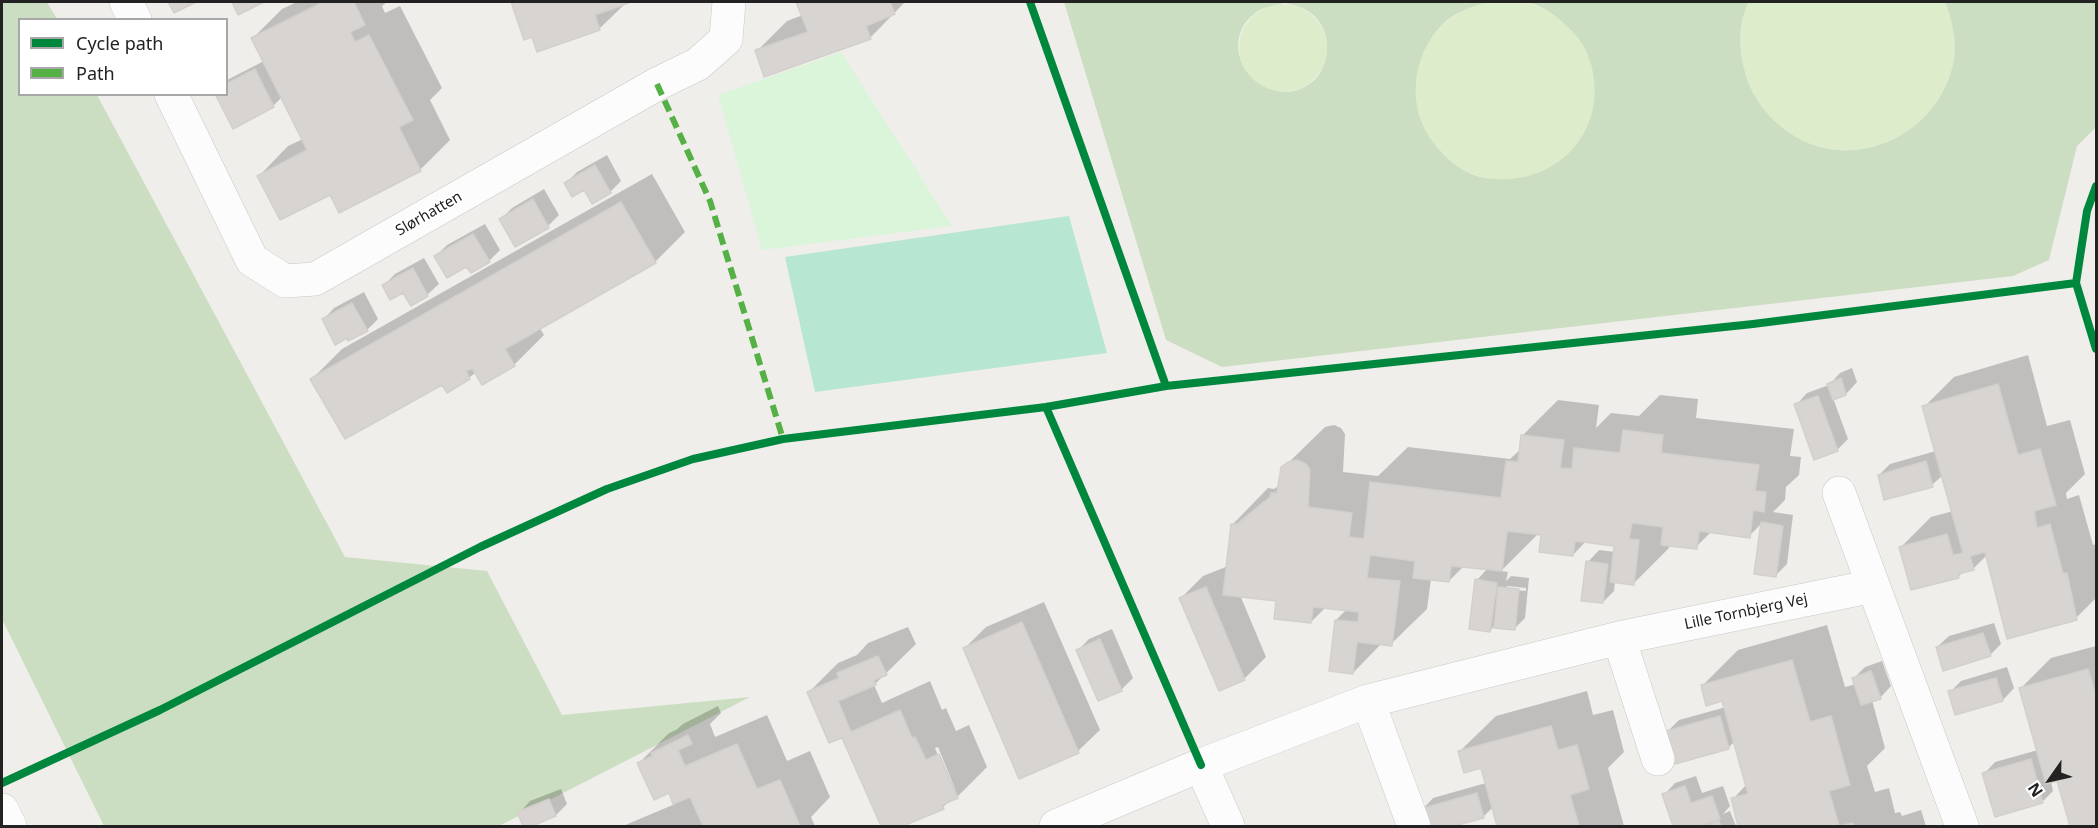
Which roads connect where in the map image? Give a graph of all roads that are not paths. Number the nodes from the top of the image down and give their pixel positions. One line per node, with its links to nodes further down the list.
1 (126, 2): 3 (street)
2 (729, 2): 4 (street, Slørhatten)
3 (134, 18)
4 (172, 96)
5 (1839, 493): 6 (street)
6 (1874, 586): 7 (street, Lille Tornbjerg Vej); 16 (street)
7 (1619, 638): 8 (street, Lille Tornbjerg Vej); 9 (street)
8 (1368, 701): 10 (street, Lille Tornbjerg Vej); 15 (street)
9 (1658, 759)
10 (1201, 765): 13 (street, Lille Tornbjerg Vej); 14 (street)
11 (2, 810): 12 (street)
12 (10, 826)
13 (1056, 826)
14 (1228, 826)
15 (1414, 826)
16 (1962, 826)

